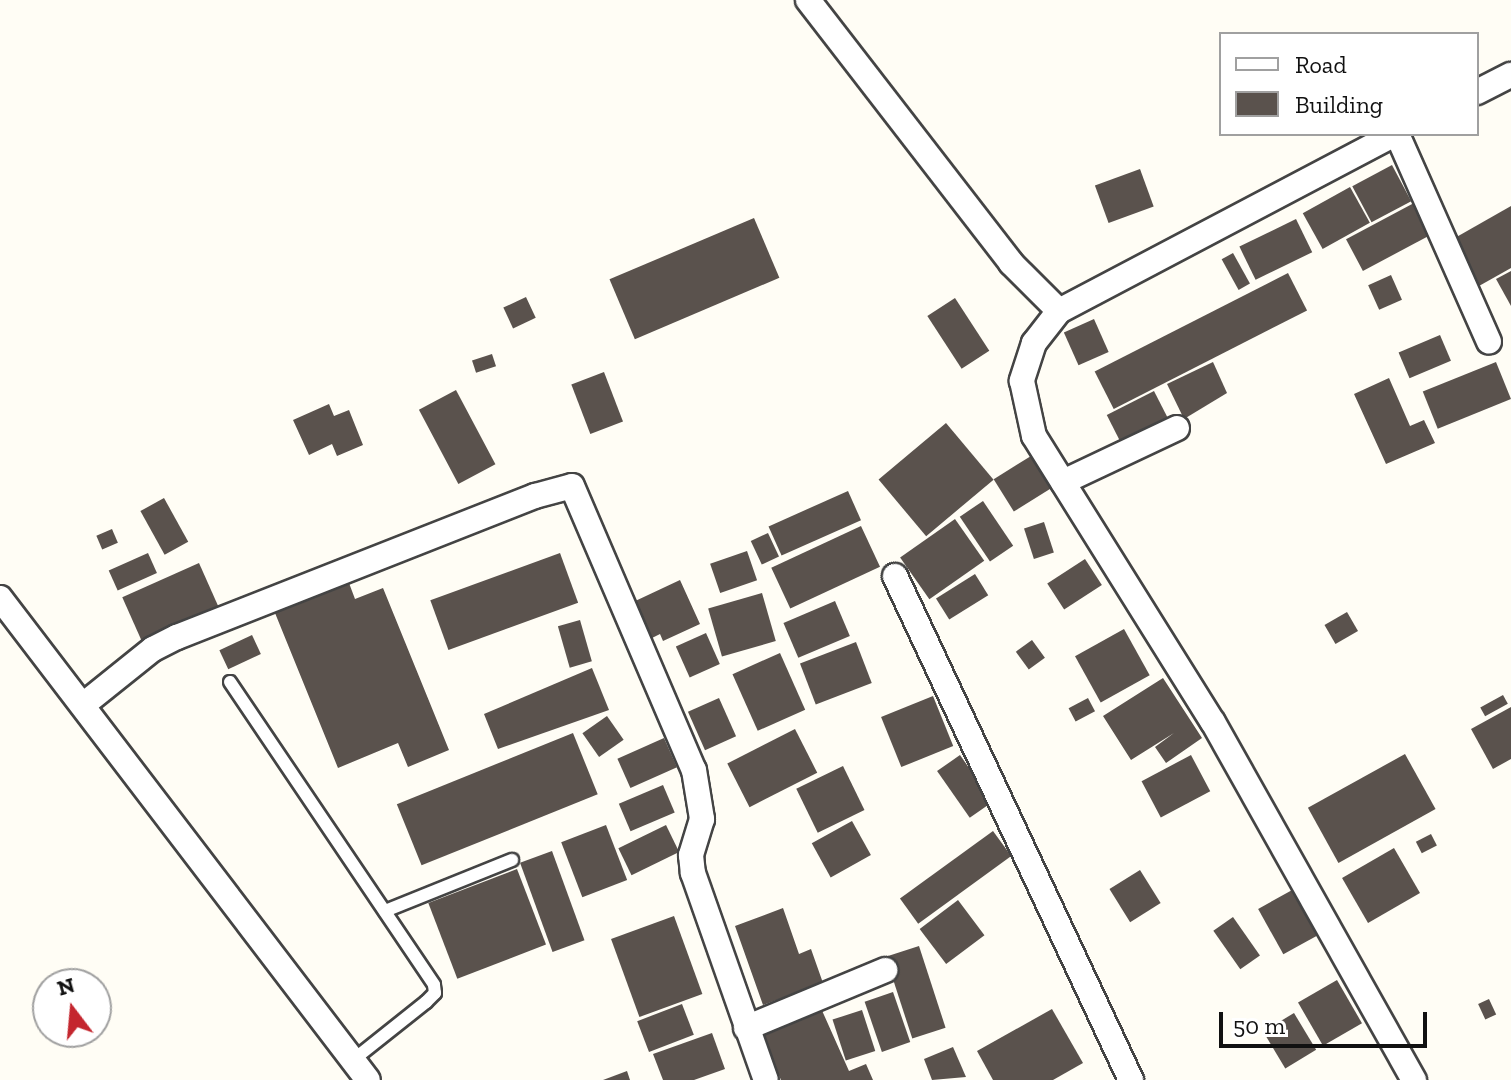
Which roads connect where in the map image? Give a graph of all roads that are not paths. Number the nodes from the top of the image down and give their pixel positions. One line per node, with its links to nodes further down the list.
1 (808, 0): 6 (street)
2 (1511, 75): 3 (street)
3 (1479, 91)
4 (1392, 136): 6 (street)
5 (1397, 136): 7 (street)
6 (1059, 311): 9 (street)
7 (1489, 342)
8 (1177, 428): 9 (street)
9 (1063, 482): 22 (street)
10 (895, 576): 21 (street)
11 (0, 598): 13 (street)
12 (230, 682): 15 (lane)
13 (83, 705): 17 (street); 18 (street)
14 (512, 860): 15 (lane)
15 (385, 911): 18 (lane)
16 (885, 970): 17 (street)
17 (746, 1028): 20 (street)
18 (359, 1055): 19 (street)
19 (368, 1080)
20 (766, 1080)
21 (1131, 1080)
22 (1414, 1080)

